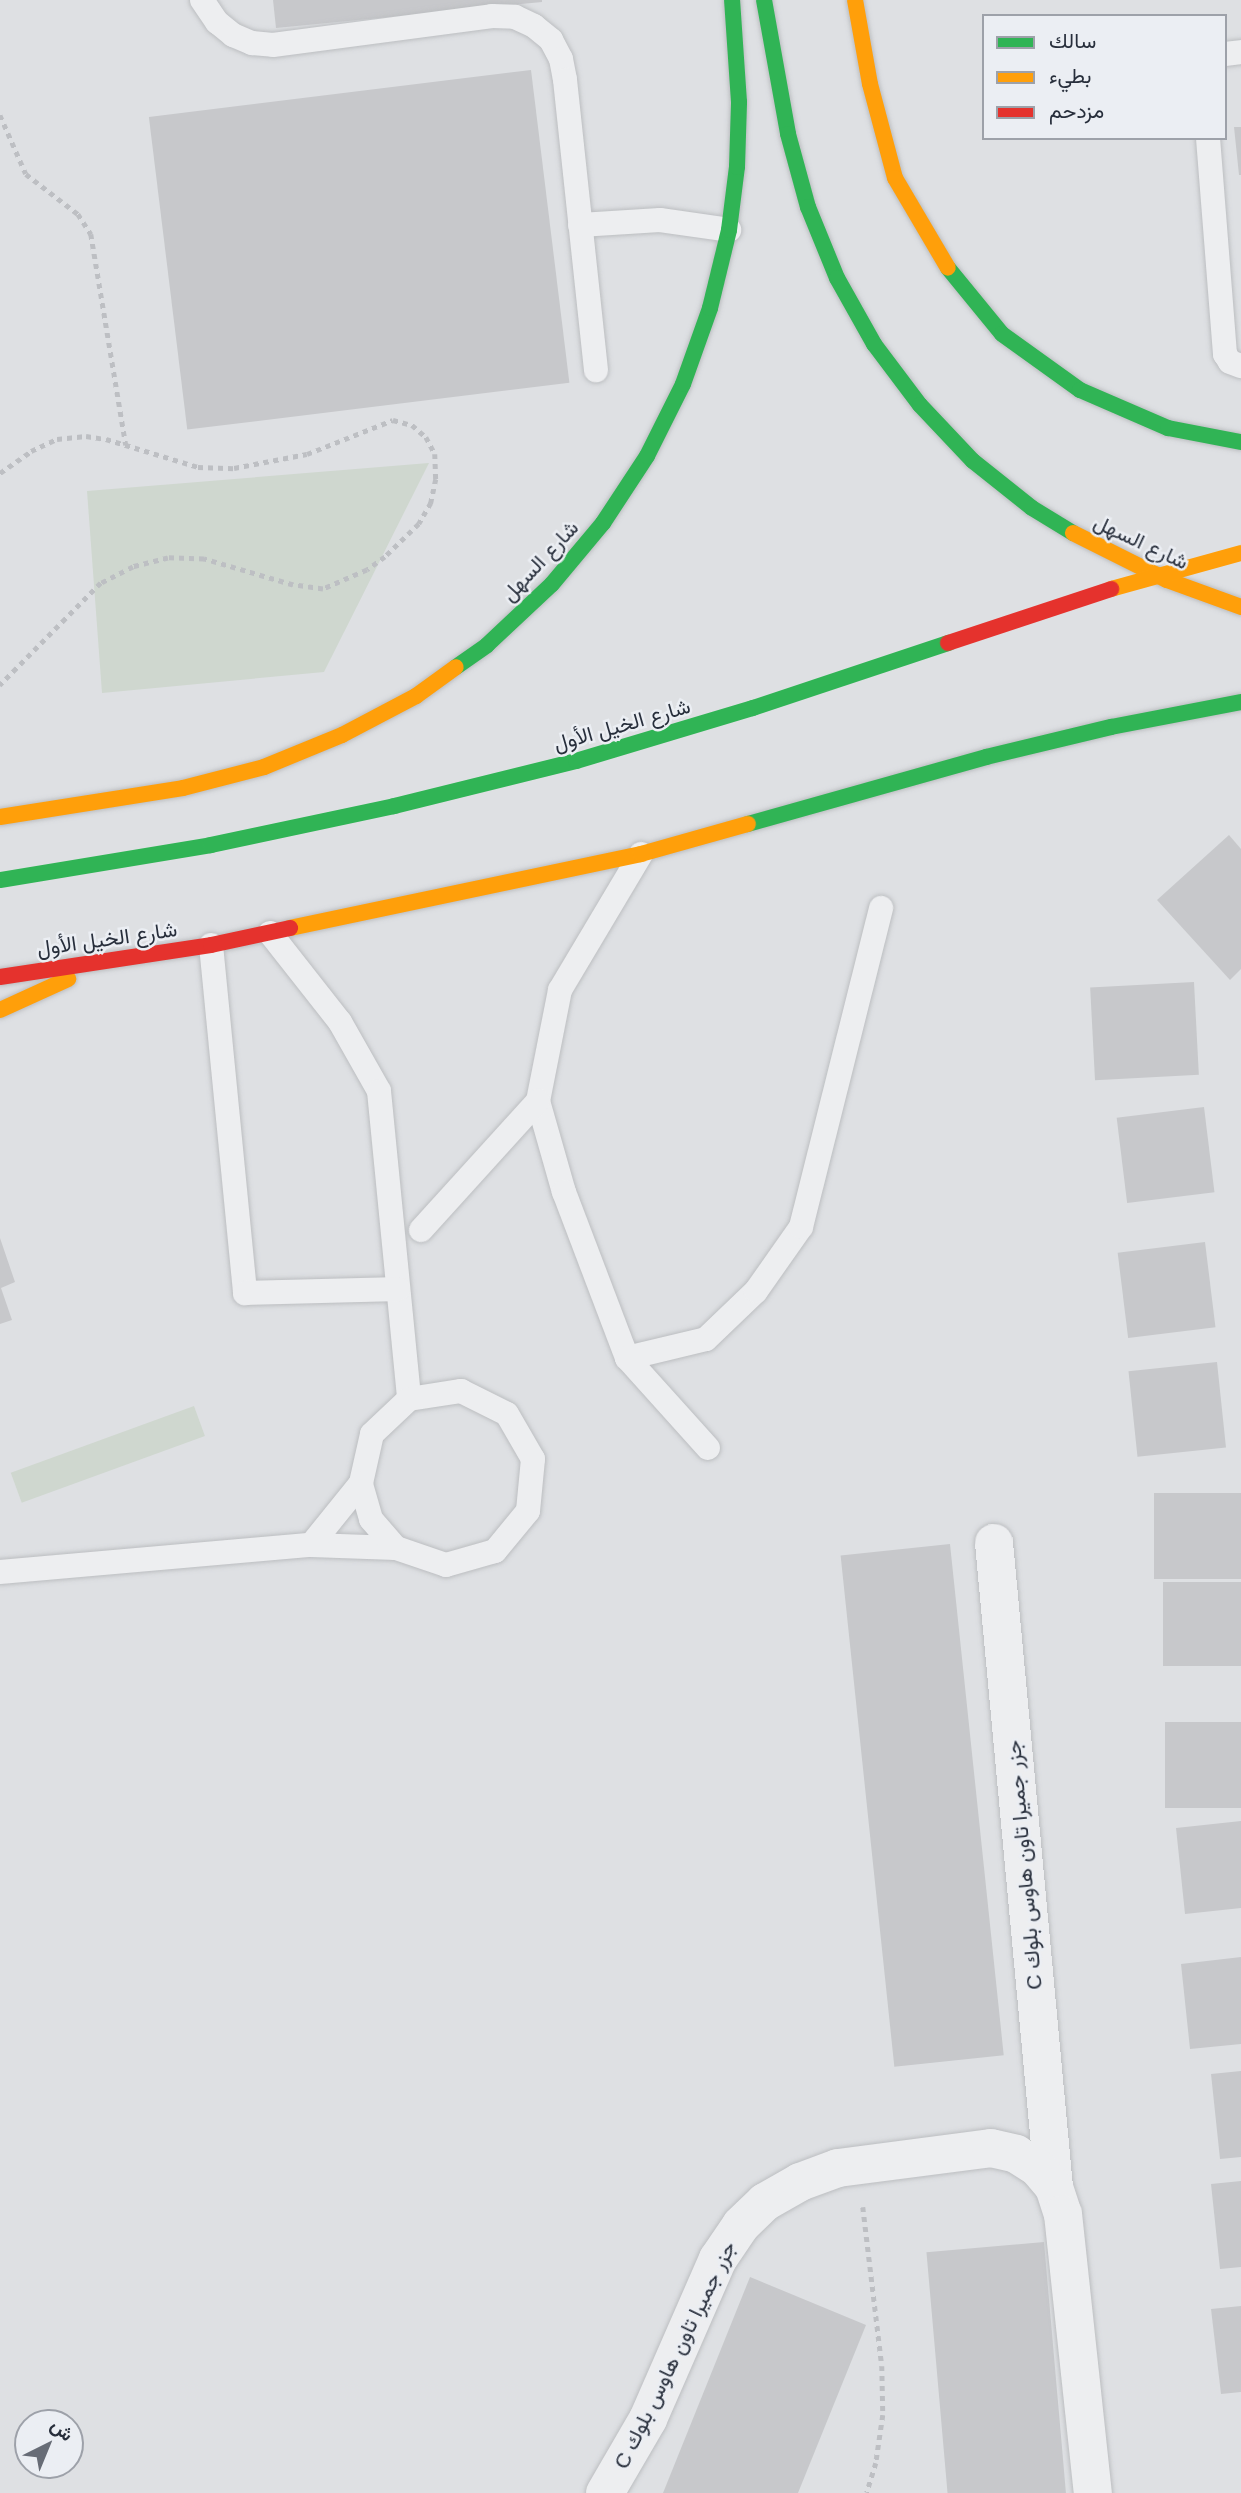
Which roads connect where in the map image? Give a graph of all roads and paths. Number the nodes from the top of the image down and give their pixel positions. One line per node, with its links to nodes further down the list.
1 (202, 0): 7 (lane)
2 (732, 0): 8 (main road, شارع السهل)
3 (764, 0): 15 (main road, شارع السهل)
4 (855, 0): 11 (main road)
5 (0, 115): 12 (path)
6 (1208, 140): 9 (lane)
7 (580, 225): 8 (lane); 10 (lane)
8 (729, 230): 18 (main road, شارع السهل)
9 (1241, 366)
10 (596, 370)
11 (1241, 442)
12 (126, 445): 13 (path); 16 (path)
13 (0, 473)
14 (1241, 553): 20 (main road, شارع الخيل الأول, bridge)
15 (1241, 607)
16 (0, 685)
17 (1241, 702): 19 (main road, شارع الخيل الأول)
18 (0, 817)
19 (641, 854): 22 (main road, شارع الخيل الأول); 27 (lane)
20 (0, 880)
21 (881, 908): 30 (lane)
22 (270, 933): 23 (main road, شارع الخيل الأول); 29 (lane)
23 (211, 945): 24 (main road, شارع الخيل الأول); 29 (lane)
24 (110, 960): 25 (main road, شارع الخيل الأول); 26 (main road)
25 (0, 976)
26 (0, 1010)
27 (538, 1101): 28 (lane); 30 (lane)
28 (421, 1230)
29 (398, 1289): 31 (lane)
30 (627, 1358): 32 (lane)
31 (409, 1399): 33 (lane); 36 (lane)
32 (708, 1448)
33 (360, 1483): 35 (lane); 36 (lane)
34 (994, 1543): 39 (street, C جزر جميرا تاون هاوس بلوك)
35 (311, 1545): 36 (lane); 37 (lane)
36 (396, 1548)
37 (0, 1572)
38 (858, 2165): 39 (street, C جزر جميرا تاون هاوس بلوك); 40 (street, C جزر جميرا تاون هاوس بلوك); 41 (path)
39 (1054, 2187): 42 (street, C جزر جميرا تاون هاوس بلوك)
40 (606, 2493)
41 (867, 2493)
42 (1093, 2493)

